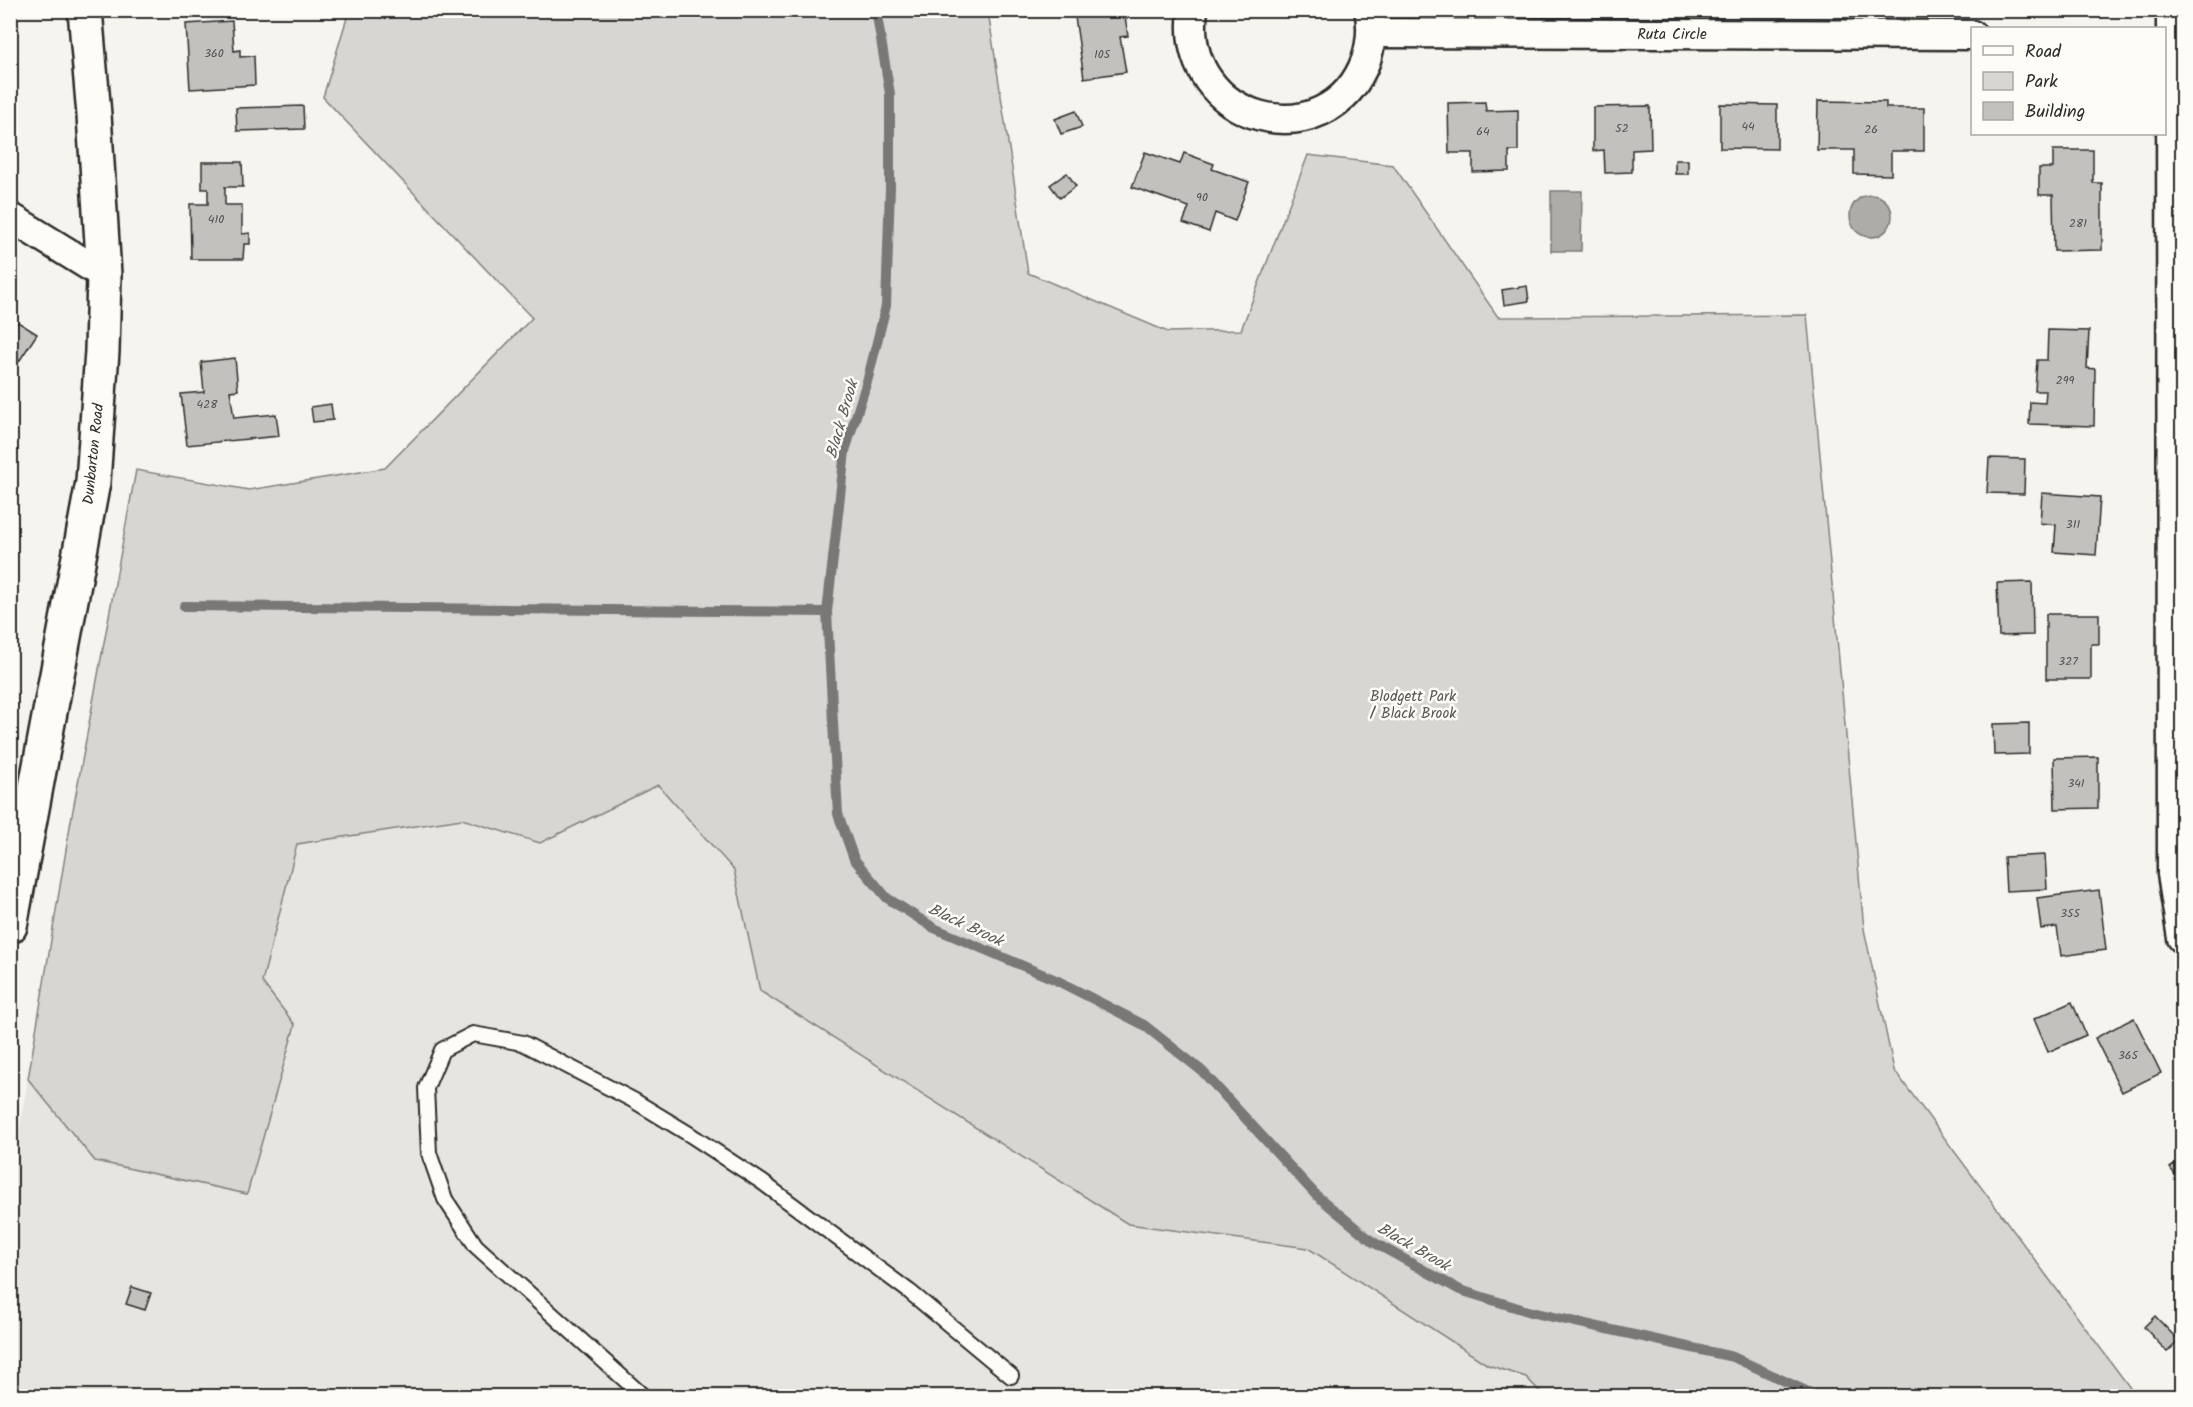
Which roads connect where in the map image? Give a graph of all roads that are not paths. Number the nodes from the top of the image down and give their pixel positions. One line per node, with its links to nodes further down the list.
1 (85, 10): 7 (street, Dunbarton Road)
2 (1193, 10): 3 (street, Ruta Circle)
3 (1370, 22): 5 (street, Ruta Circle)
4 (2169, 27): 8 (street)
5 (1971, 35)
6 (10, 217): 7 (street)
7 (104, 275): 9 (street, Dunbarton Road)
8 (2177, 474): 10 (street)
9 (10, 926)
10 (2182, 938)
11 (1011, 1376): 12 (lane)
12 (644, 1396)

